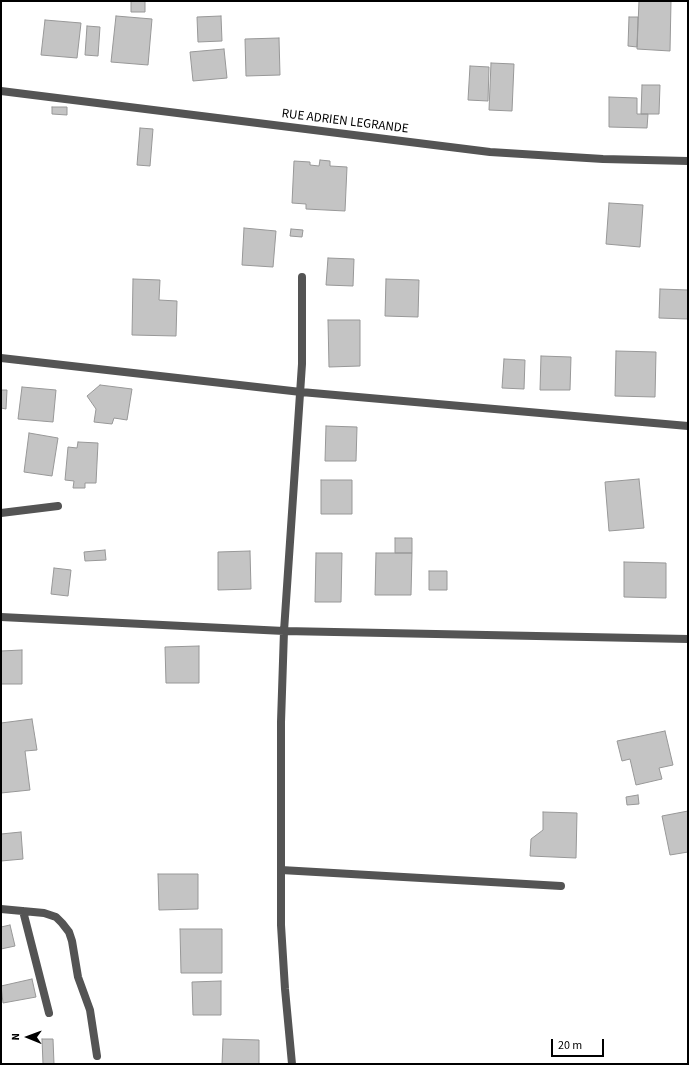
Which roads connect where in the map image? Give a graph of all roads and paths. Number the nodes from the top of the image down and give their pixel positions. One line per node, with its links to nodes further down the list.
1 (1, 91): 2 (street, RUE ADRIEN LEGRANDE)
2 (688, 161)
3 (302, 277): 5 (street)
4 (1, 358): 5 (street)
5 (301, 392): 6 (street); 10 (street)
6 (688, 426)
7 (58, 506): 8 (street)
8 (1, 513)
9 (1, 617): 10 (street)
10 (284, 631): 11 (street); 12 (street)
11 (688, 639)
12 (281, 870): 13 (street); 18 (street)
13 (561, 886)
14 (1, 909): 15 (street)
15 (23, 911): 16 (street); 17 (street)
16 (49, 1013)
17 (97, 1056)
18 (292, 1064)

